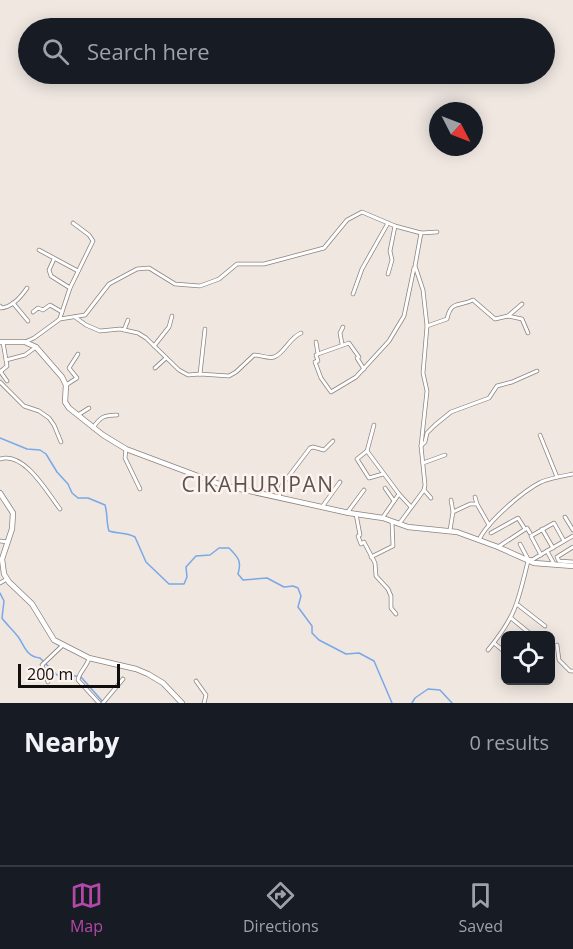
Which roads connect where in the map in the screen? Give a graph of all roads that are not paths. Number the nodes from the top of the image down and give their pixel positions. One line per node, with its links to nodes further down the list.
1 (73, 222): 9 (street)
2 (388, 223): 3 (street); 13 (street); 19 (street)
3 (395, 226): 5 (street); 10 (street)
4 (437, 232): 5 (street)
5 (422, 233): 8 (street)
6 (39, 250): 7 (street)
7 (54, 259): 9 (street); 12 (street)
8 (415, 267): 25 (street); 42 (street)
9 (78, 271): 12 (street)
10 (388, 274)
11 (27, 288): 14 (street)
12 (70, 288): 18 (street)
13 (353, 294)
14 (13, 303): 16 (street); 24 (street)
15 (522, 304): 21 (street)
16 (0, 306)
17 (33, 312): 18 (street)
18 (62, 312): 22 (street)
19 (74, 316): 22 (street); 28 (street)
20 (172, 316): 35 (street)
21 (508, 316): 25 (street); 30 (street)
22 (60, 319): 32 (street)
23 (128, 320): 28 (street)
24 (28, 321)
25 (427, 326): 57 (street)
26 (343, 327): 34 (street)
27 (205, 329): 45 (street)
28 (124, 330): 35 (street)
29 (301, 333): 45 (street)
30 (528, 333)
31 (2, 342): 32 (street); 40 (street)
32 (25, 342): 36 (street)
33 (316, 342): 38 (street)
34 (342, 344): 38 (street); 42 (street)
35 (154, 346): 39 (street)
36 (36, 347): 40 (street); 48 (street)
37 (78, 354): 48 (street)
38 (318, 354): 42 (street)
39 (166, 358): 41 (street); 45 (street)
40 (6, 360): 43 (street)
41 (155, 368)
42 (364, 369)
43 (0, 371): 46 (street)
44 (537, 371): 57 (street)
45 (200, 374)
46 (7, 381)
47 (0, 382): 56 (street)
48 (66, 387): 51 (street)
49 (89, 408): 51 (street)
50 (117, 415): 53 (street)
51 (76, 416): 53 (street)
52 (374, 425): 59 (street)
53 (93, 428): 58 (street)
54 (540, 435): 65 (street)
55 (333, 441): 73 (street)
56 (61, 442)
57 (421, 446): 62 (street)
58 (126, 449): 68 (street); 73 (street)
59 (367, 451): 63 (street); 63 (street)
60 (445, 455): 62 (street)
61 (0, 459): 81 (street)
62 (423, 463): 70 (street)
63 (383, 474): 72 (street)
64 (573, 474): 65 (street)
65 (557, 477): 89 (street)
66 (340, 482): 79 (street)
67 (385, 488): 77 (street)
68 (140, 489)
69 (363, 490): 83 (street)
70 (424, 490): 75 (street); 80 (street)
71 (0, 493): 100 (street)
72 (399, 494): 77 (street); 80 (street)
73 (279, 497): 79 (street)
74 (475, 497): 78 (street)
75 (431, 498)
76 (450, 500): 82 (street)
77 (394, 501): 86 (street)
78 (477, 504): 82 (street); 89 (street)
79 (322, 507): 83 (street)
80 (411, 507): 88 (street)
81 (60, 509)
82 (453, 512): 93 (street)
83 (347, 513): 84 (street)
84 (356, 514): 86 (street); 107 (street)
85 (565, 517): 92 (street)
86 (383, 518): 87 (street)
87 (392, 521): 88 (street); 107 (street)
88 (399, 524): 93 (street)
89 (489, 525): 97 (street)
90 (525, 529): 94 (street); 95 (street); 102 (street)
91 (542, 529): 99 (street); 104 (street); 106 (street)
92 (573, 530)
93 (450, 531): 97 (street)
94 (491, 533)
95 (530, 533)
96 (573, 536): 99 (street)
97 (479, 540): 102 (street)
98 (0, 541): 100 (street)
99 (564, 541): 104 (street)
100 (8, 542): 108 (street)
101 (520, 544): 106 (street)
102 (498, 547): 109 (street)
103 (573, 547): 110 (street)
104 (553, 548): 105 (street)
105 (547, 551): 106 (street); 110 (street)
106 (541, 555)
107 (371, 557): 115 (street)
108 (1, 559): 112 (street)
109 (528, 561): 110 (street); 114 (street)
110 (558, 563): 111 (street)
111 (573, 564)
112 (7, 579): 113 (street); 122 (street)
113 (0, 583)
114 (518, 604): 116 (street); 117 (street)
115 (396, 614)
116 (511, 618): 118 (street); 119 (street)
117 (545, 626)
118 (504, 631)
119 (527, 631)
120 (501, 635): 121 (street)
121 (494, 643): 124 (street); 125 (street)
122 (63, 645): 126 (street); 130 (street)
123 (557, 645): 127 (street)
124 (501, 649)
125 (488, 650)
126 (89, 658): 131 (street); 132 (street)
127 (573, 671)
128 (123, 679): 131 (street)
129 (196, 681): 133 (street)
130 (48, 682)
131 (102, 703)
132 (182, 703)
133 (204, 703)

